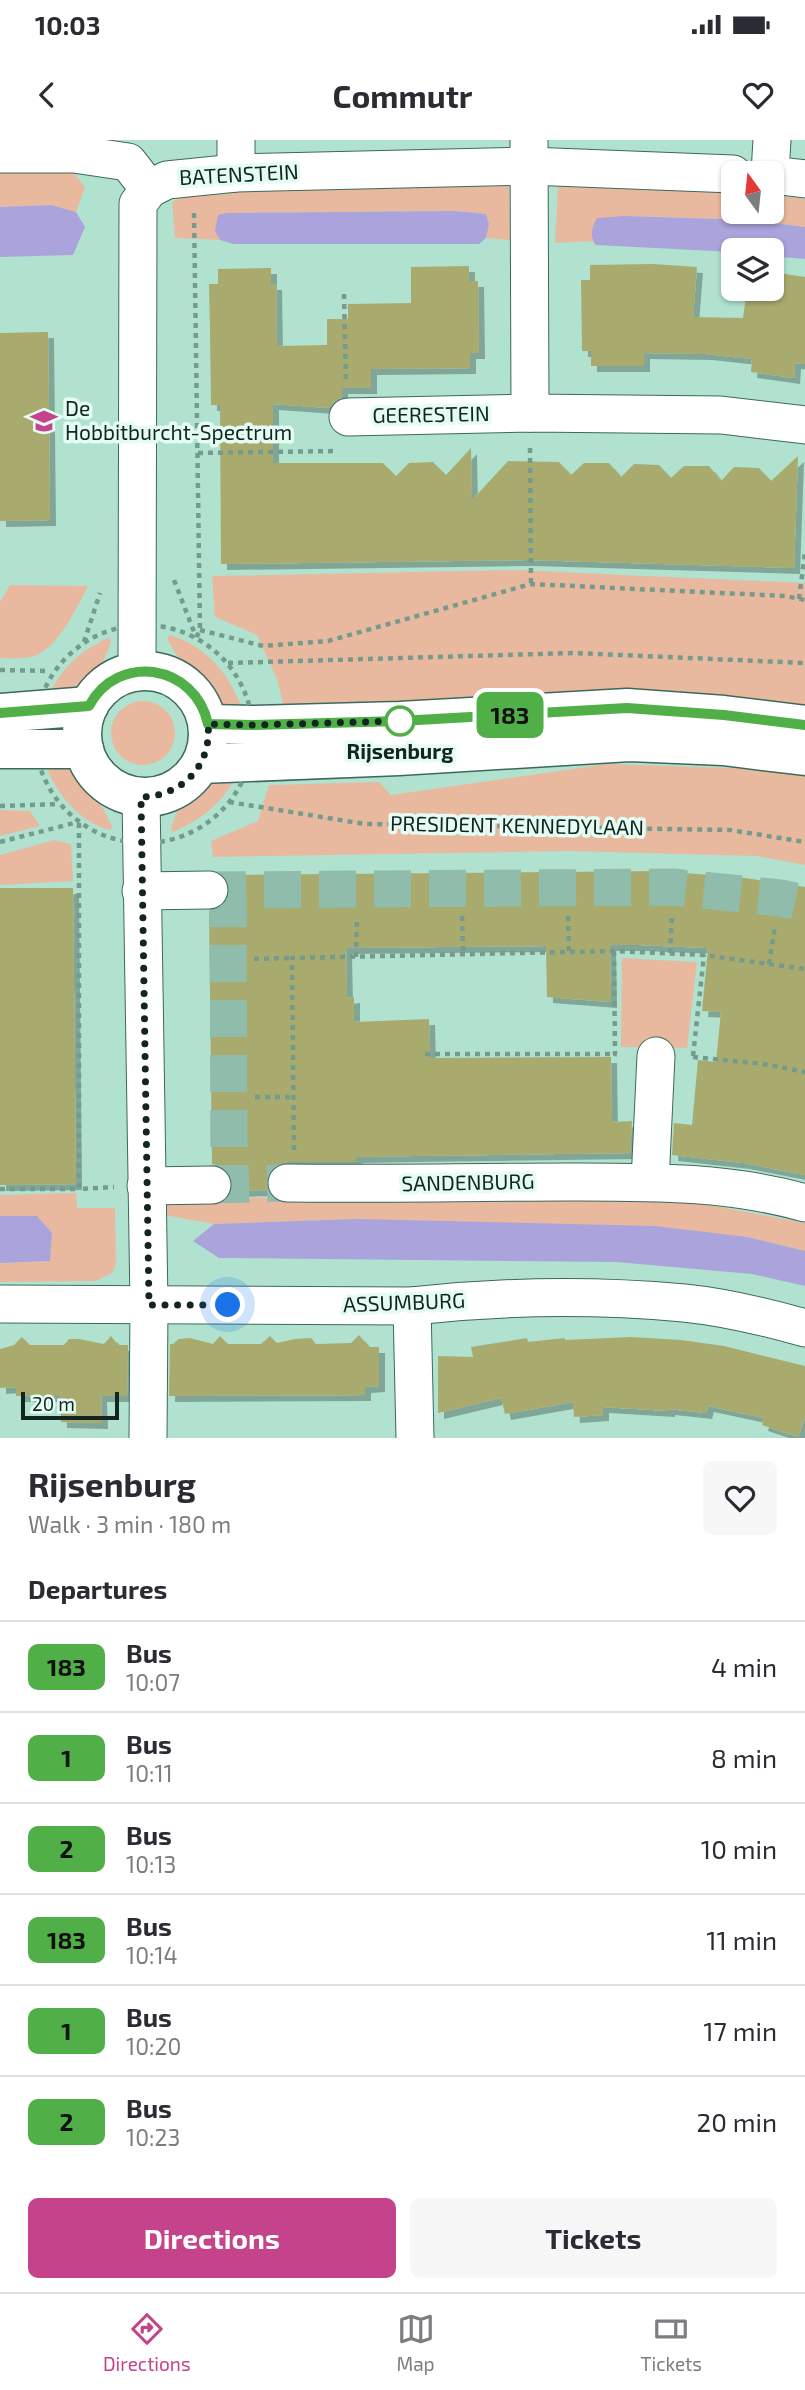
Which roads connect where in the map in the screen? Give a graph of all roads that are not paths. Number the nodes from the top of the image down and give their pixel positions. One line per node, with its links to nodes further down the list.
1 (772, 140): 5 (street)
2 (529, 153): 4 (street, BATENSTEIN); 6 (street, BATENSTEIN); 10 (street)
3 (0, 154): 9 (street)
4 (236, 156): 9 (street, BATENSTEIN)
5 (771, 161)
6 (721, 173)
7 (784, 176): 8 (street)
8 (805, 179)
9 (149, 189): 13 (street, BATENSTEIN)
10 (530, 413): 11 (street, GEERESTEIN); 12 (street, GEERESTEIN)
11 (348, 417)
12 (805, 425)
13 (137, 672): 14 (street); 16 (street)
14 (89, 706): 15 (street); 18 (street)
15 (0, 713)
16 (208, 724): 17 (street); 21 (street)
17 (805, 725)
18 (84, 749): 19 (street); 22 (street)
19 (0, 750)
20 (805, 756): 21 (street)
21 (201, 764): 22 (street)
22 (141, 797): 24 (street)
23 (209, 890): 24 (street)
24 (141, 891): 29 (street)
25 (656, 1056): 27 (street)
26 (290, 1169): 27 (street, SANDENBURG)
27 (650, 1182): 30 (street, SANDENBURG)
28 (212, 1185): 29 (street)
29 (146, 1186): 32 (street)
30 (805, 1203)
31 (0, 1304): 32 (street, ASSUMBURG)
32 (149, 1305): 33 (street, ASSUMBURG); 35 (street)
33 (412, 1306): 34 (street, ASSUMBURG); 36 (street)
34 (805, 1328)
35 (148, 1438)
36 (415, 1438)

